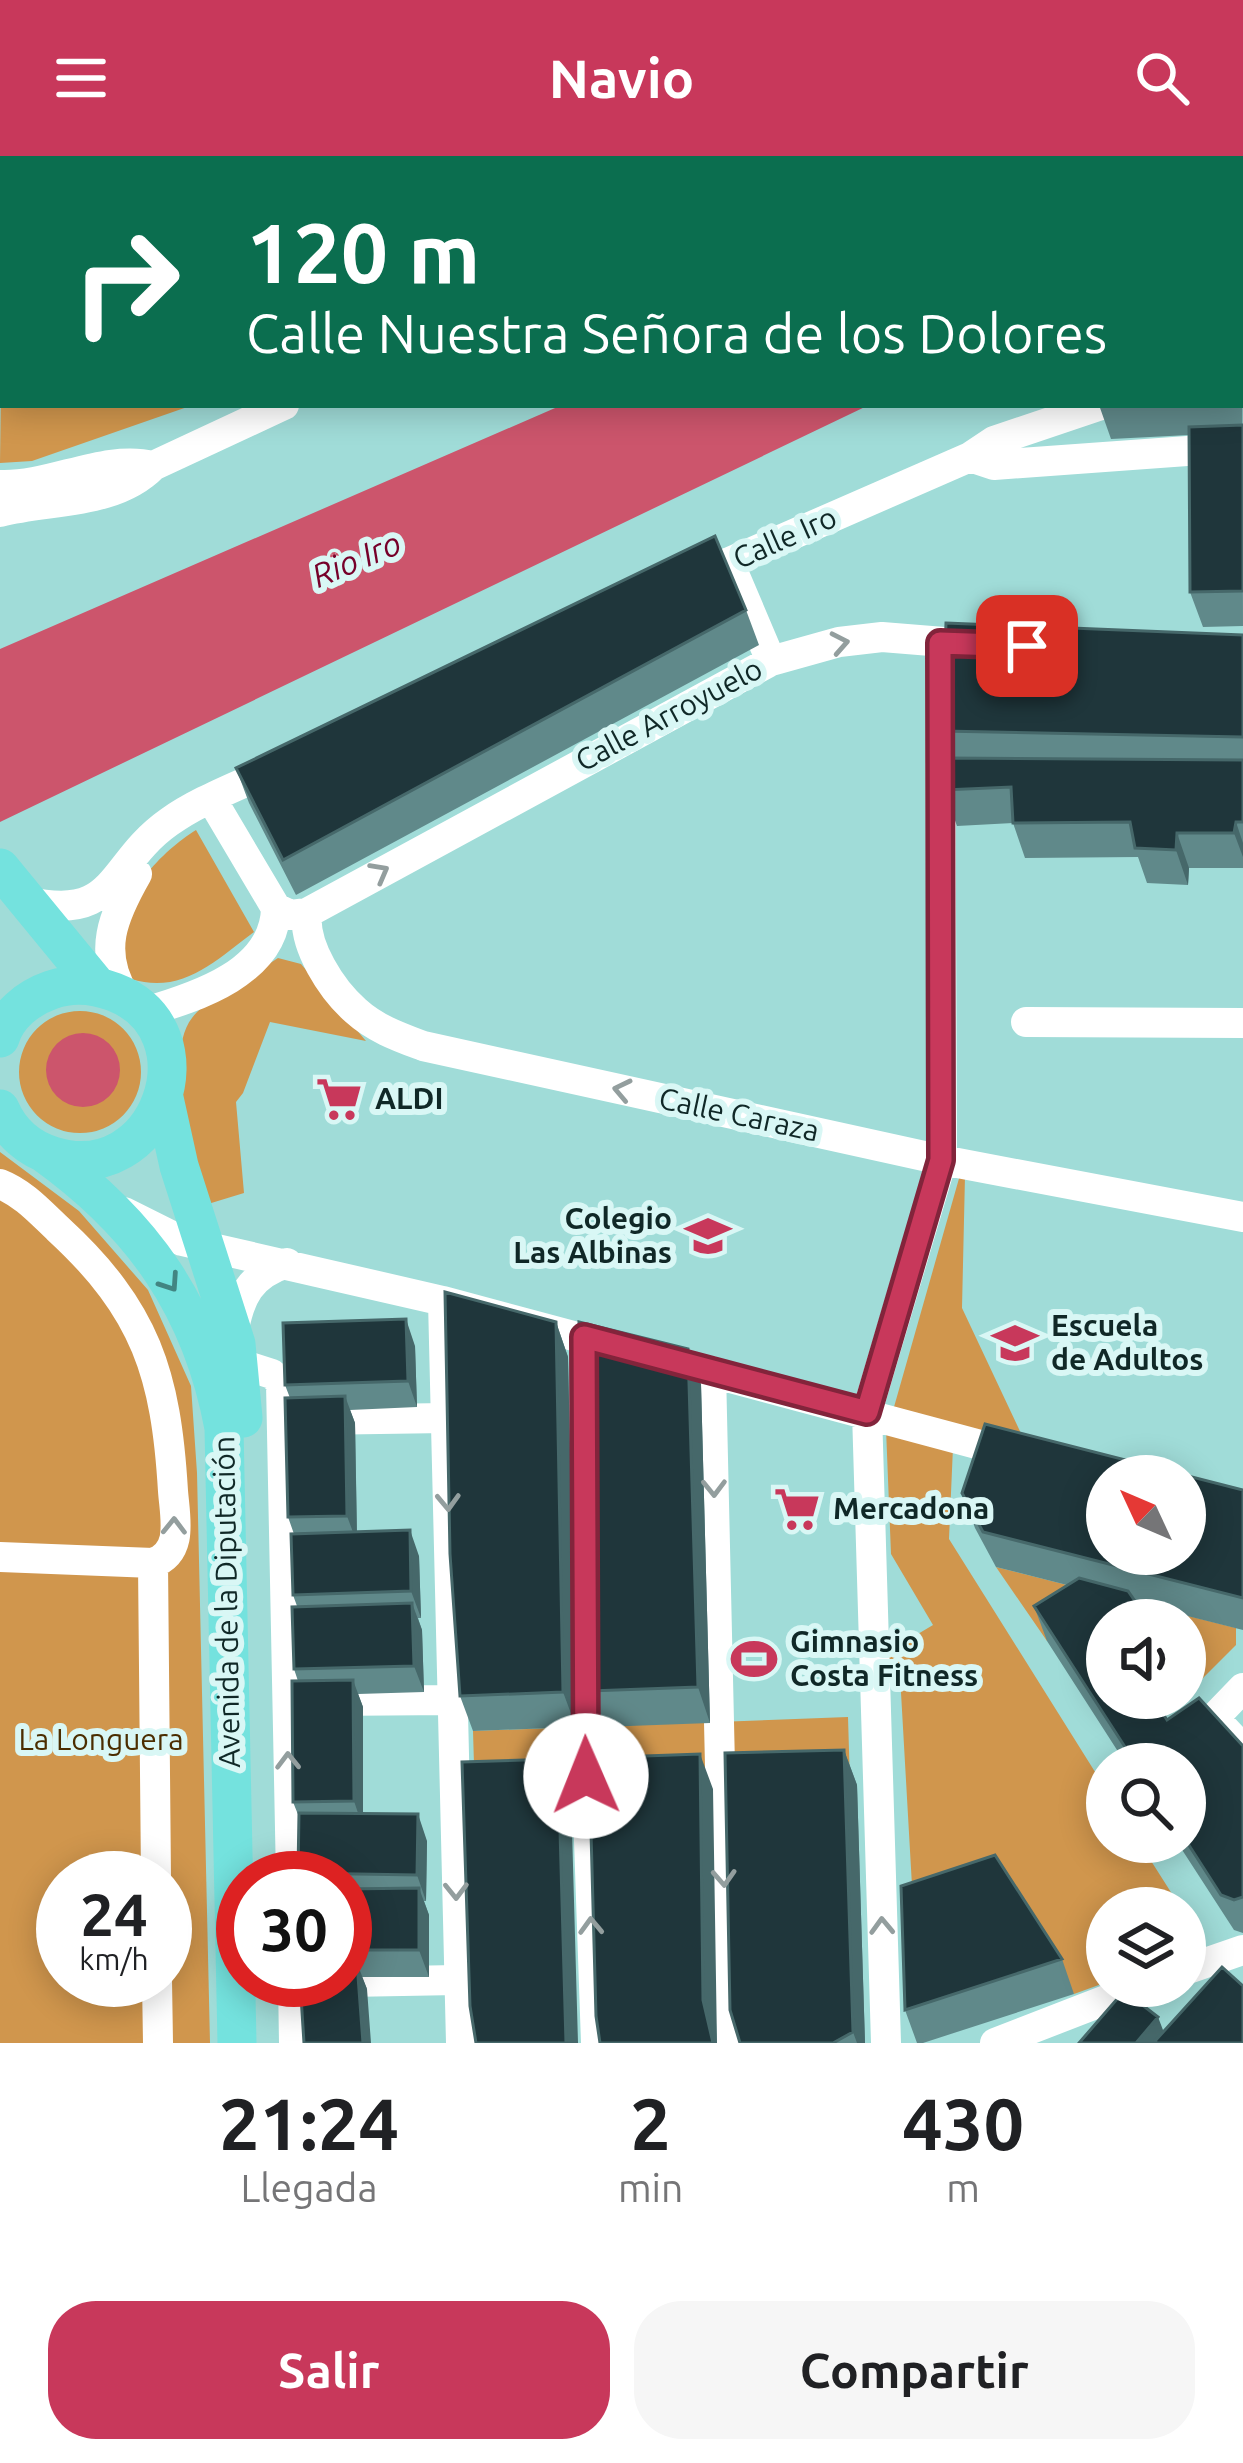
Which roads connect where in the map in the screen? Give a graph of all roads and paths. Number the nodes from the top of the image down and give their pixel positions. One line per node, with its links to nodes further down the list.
1 (278, 408): 7 (street)
2 (1092, 408): 3 (street, Calle Iro)
3 (1052, 422): 5 (street, Calle Iro); 6 (street)
4 (1243, 447): 6 (street)
5 (970, 457): 6 (street); 10 (street, Calle Iro)
6 (1059, 460)
7 (153, 466): 8 (street); 9 (street)
8 (0, 485)
9 (0, 512)
10 (729, 562): 11 (street, Calle Iro); 14 (street)
11 (665, 591)
12 (940, 643): 13 (street, Calle Arroyuelo); 14 (street, Calle Arroyuelo, one-way to 12); 29 (street)
13 (987, 644)
14 (770, 661): 19 (street, Calle Arroyuelo, one-way to 14)
15 (312, 751): 16 (street)
16 (212, 800): 18 (street); 19 (street); 23 (street)
17 (0, 868): 18 (main road, Avenida de la Diputación)
18 (26, 901): 23 (main road, Avenida de la Diputación)
19 (292, 910): 20 (street); 21 (street, Calle Caraza)
20 (262, 953): 21 (street); 23 (street)
21 (320, 964): 29 (street, Calle Caraza, one-way to 21)
22 (0, 986): 26 (main road)
23 (122, 998): 26 (main road); 27 (main road, Avenida de la Diputación)
24 (1026, 1022): 25 (street)
25 (1243, 1023)
26 (2, 1034)
27 (164, 1098): 28 (main road); 33 (main road, Avenida de la Diputación)
28 (15, 1132): 31 (main road, Avenida de la Diputación)
29 (941, 1160): 32 (street, Calle Caraza); 39 (street)
30 (0, 1184): 44 (street, one-way to 30)
31 (94, 1194): 33 (street); 61 (main road, Avenida de la Diputación, one-way to 61)
32 (1243, 1217)
33 (206, 1245): 34 (street); 36 (main road, Avenida de la Diputación)
34 (287, 1263): 35 (street); 36 (street)
35 (443, 1300): 37 (street); 40 (street)
36 (236, 1348): 41 (street); 50 (main road, Avenida de la Diputación)
37 (711, 1371): 39 (street); 66 (street, one-way to 66)
38 (584, 1409): 65 (street, one-way to 38)
39 (867, 1412): 42 (street); 67 (street, one-way to 39)
40 (446, 1418): 41 (street); 46 (street, one-way to 46)
41 (283, 1420): 47 (street)
42 (1040, 1461)
43 (0, 1557): 44 (street)
44 (153, 1563): 49 (street)
45 (1243, 1688): 48 (street)
46 (453, 1700): 47 (street); 54 (street, one-way to 54)
47 (287, 1701): 51 (street, one-way to 47)
48 (1243, 1749)
49 (156, 1851)
50 (254, 1851)
51 (298, 1851)
52 (1239, 1958): 53 (street)
53 (1206, 1965)
54 (457, 1979): 55 (street); 64 (street)
55 (372, 1980)
56 (158, 2007): 60 (street)
57 (270, 2007): 62 (main road)
58 (286, 2007): 63 (street)
59 (1088, 2007): 68 (street)
60 (158, 2043)
61 (237, 2043)
62 (257, 2043)
63 (294, 2043)
64 (460, 2043)
65 (596, 2043)
66 (733, 2043)
67 (886, 2043)
68 (995, 2043)

